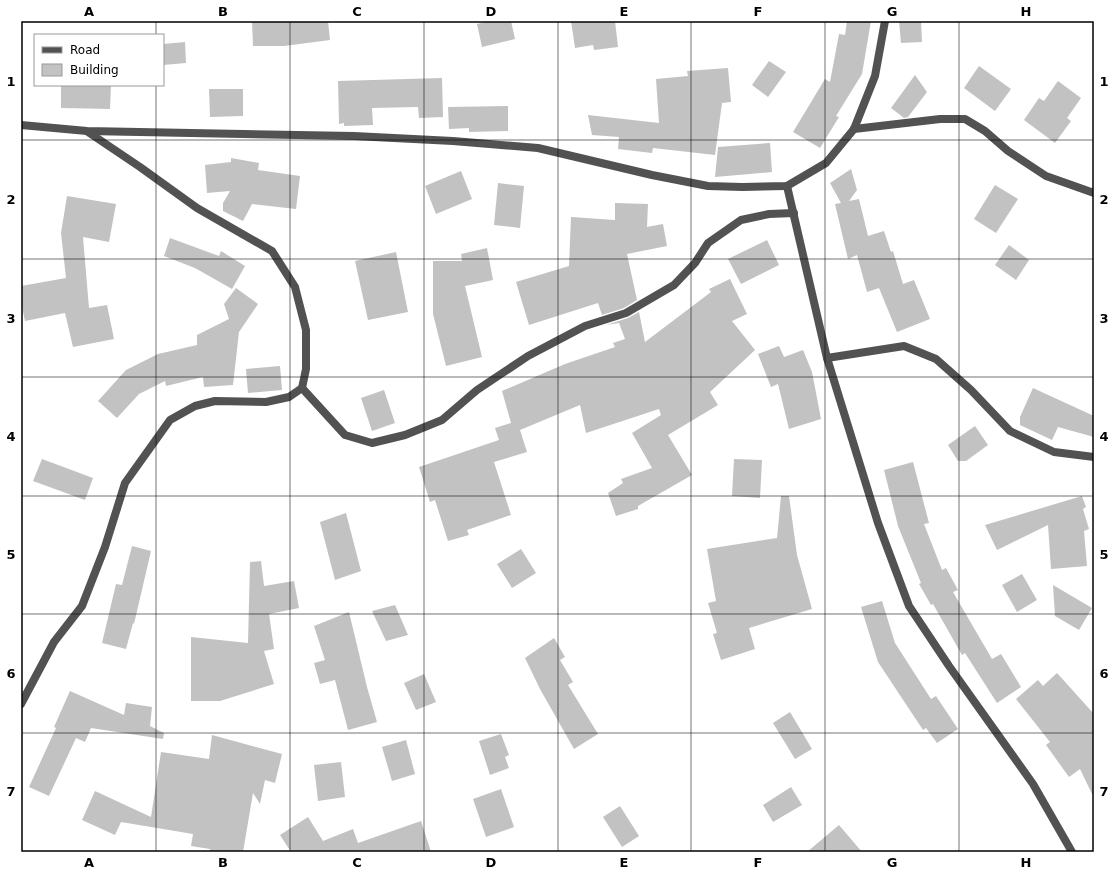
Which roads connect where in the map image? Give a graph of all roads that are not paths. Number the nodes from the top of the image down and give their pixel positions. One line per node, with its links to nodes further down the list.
1 (884, 21): 3 (street)
2 (21, 126): 4 (street)
3 (854, 129): 5 (street); 6 (street)
4 (87, 131): 5 (street); 9 (street)
5 (787, 186): 7 (street)
6 (1094, 193)
7 (794, 213): 8 (street); 9 (street)
8 (827, 358): 10 (street); 12 (street)
9 (302, 388): 11 (street)
10 (1094, 457)
11 (21, 704)
12 (1072, 852)

